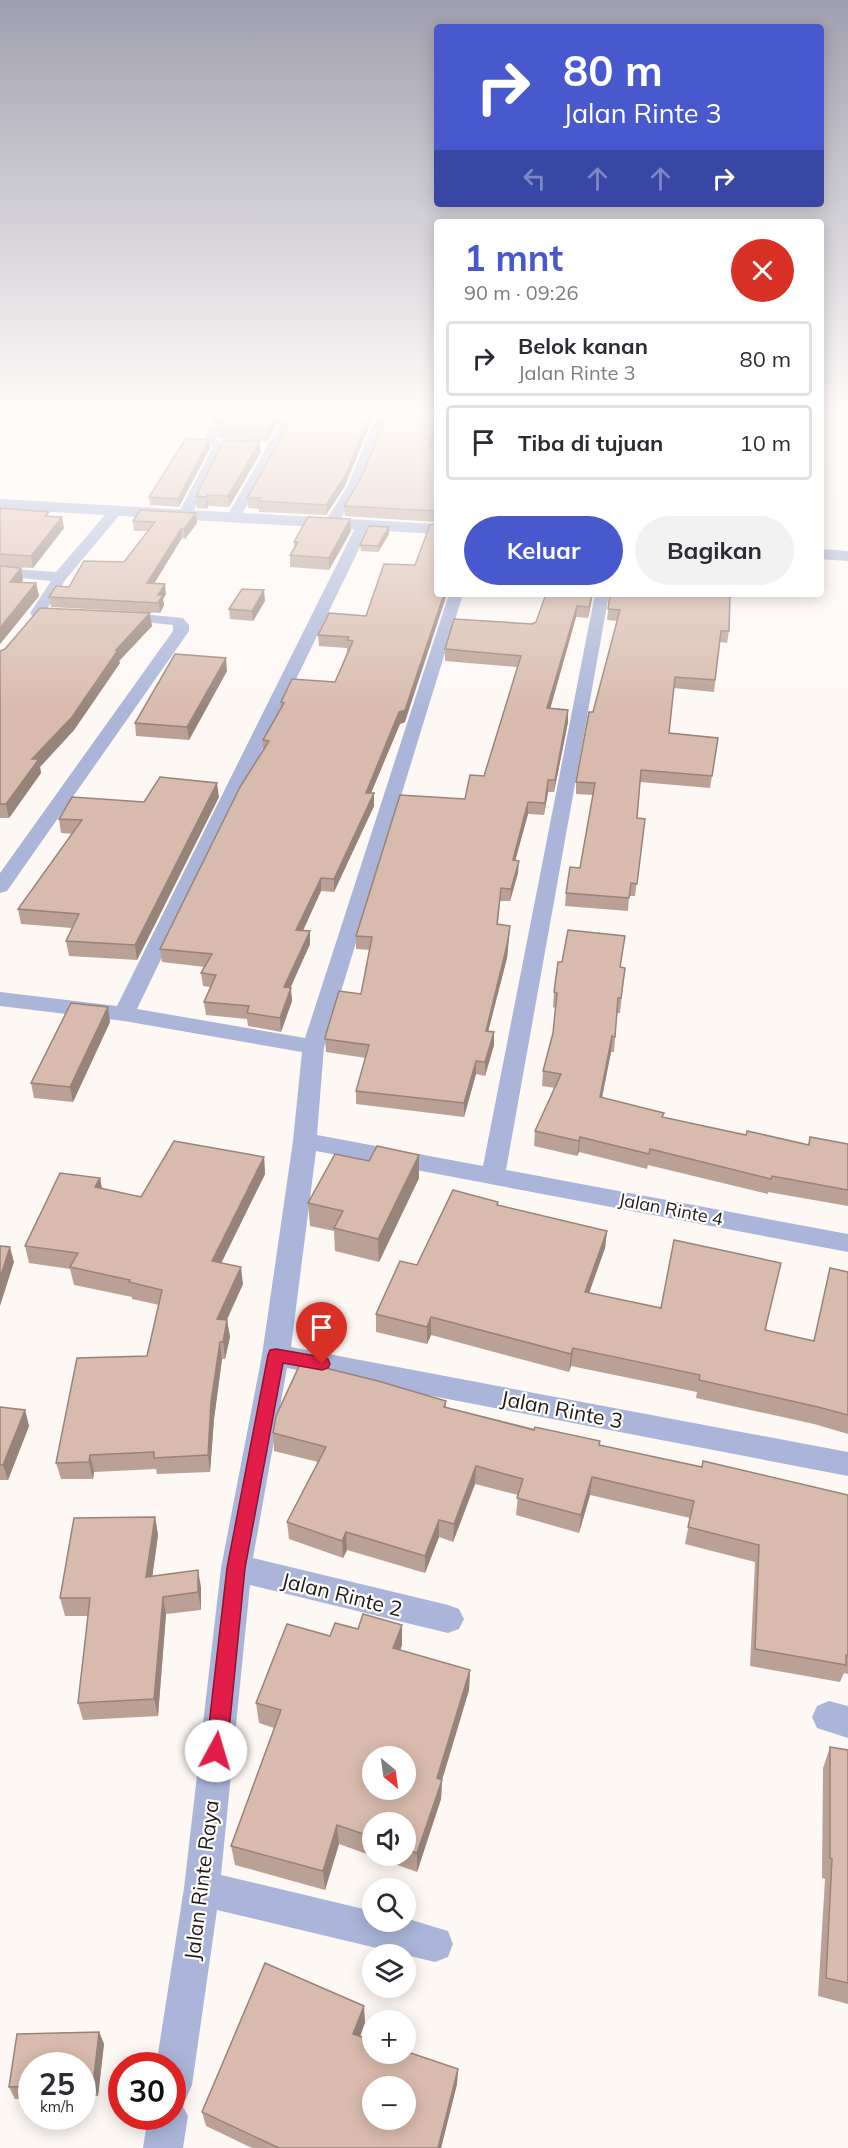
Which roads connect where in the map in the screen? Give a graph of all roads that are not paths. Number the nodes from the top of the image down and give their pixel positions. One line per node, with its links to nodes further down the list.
1 (115, 512): 14 (street)
2 (124, 512): 6 (street)
3 (236, 512): 7 (street)
4 (338, 512): 8 (street)
5 (361, 512): 9 (street)
6 (186, 514): 7 (street)
7 (234, 516): 8 (street)
8 (332, 522): 9 (street)
9 (357, 524): 10 (street); 21 (street)
10 (434, 529)
11 (824, 554): 12 (street)
12 (848, 556)
13 (0, 572): 14 (street)
14 (60, 577): 17 (street)
15 (455, 597): 22 (street, Jalan Rinte Raya)
16 (601, 597): 24 (street)
17 (73, 614)
18 (108, 615): 19 (street)
19 (1, 884)
20 (0, 999): 21 (street)
21 (124, 1014): 22 (street)
22 (313, 1047): 23 (street, Jalan Rinte Raya)
23 (305, 1141): 24 (street, Jalan Rinte 4); 26 (street, Jalan Rinte Raya)
24 (494, 1176): 25 (street, Jalan Rinte 4)
25 (848, 1243)
26 (276, 1355): 27 (street, Jalan Rinte 3); 28 (street, Jalan Rinte Raya)
27 (848, 1464)
28 (236, 1568): 29 (street, Jalan Rinte 2); 30 (street, Jalan Rinte Raya)
29 (448, 1619)
30 (202, 1888): 31 (street); 32 (street, Jalan Rinte Raya)
31 (435, 1944)
32 (177, 2052)
33 (166, 2130): 34 (street)
34 (163, 2148)

